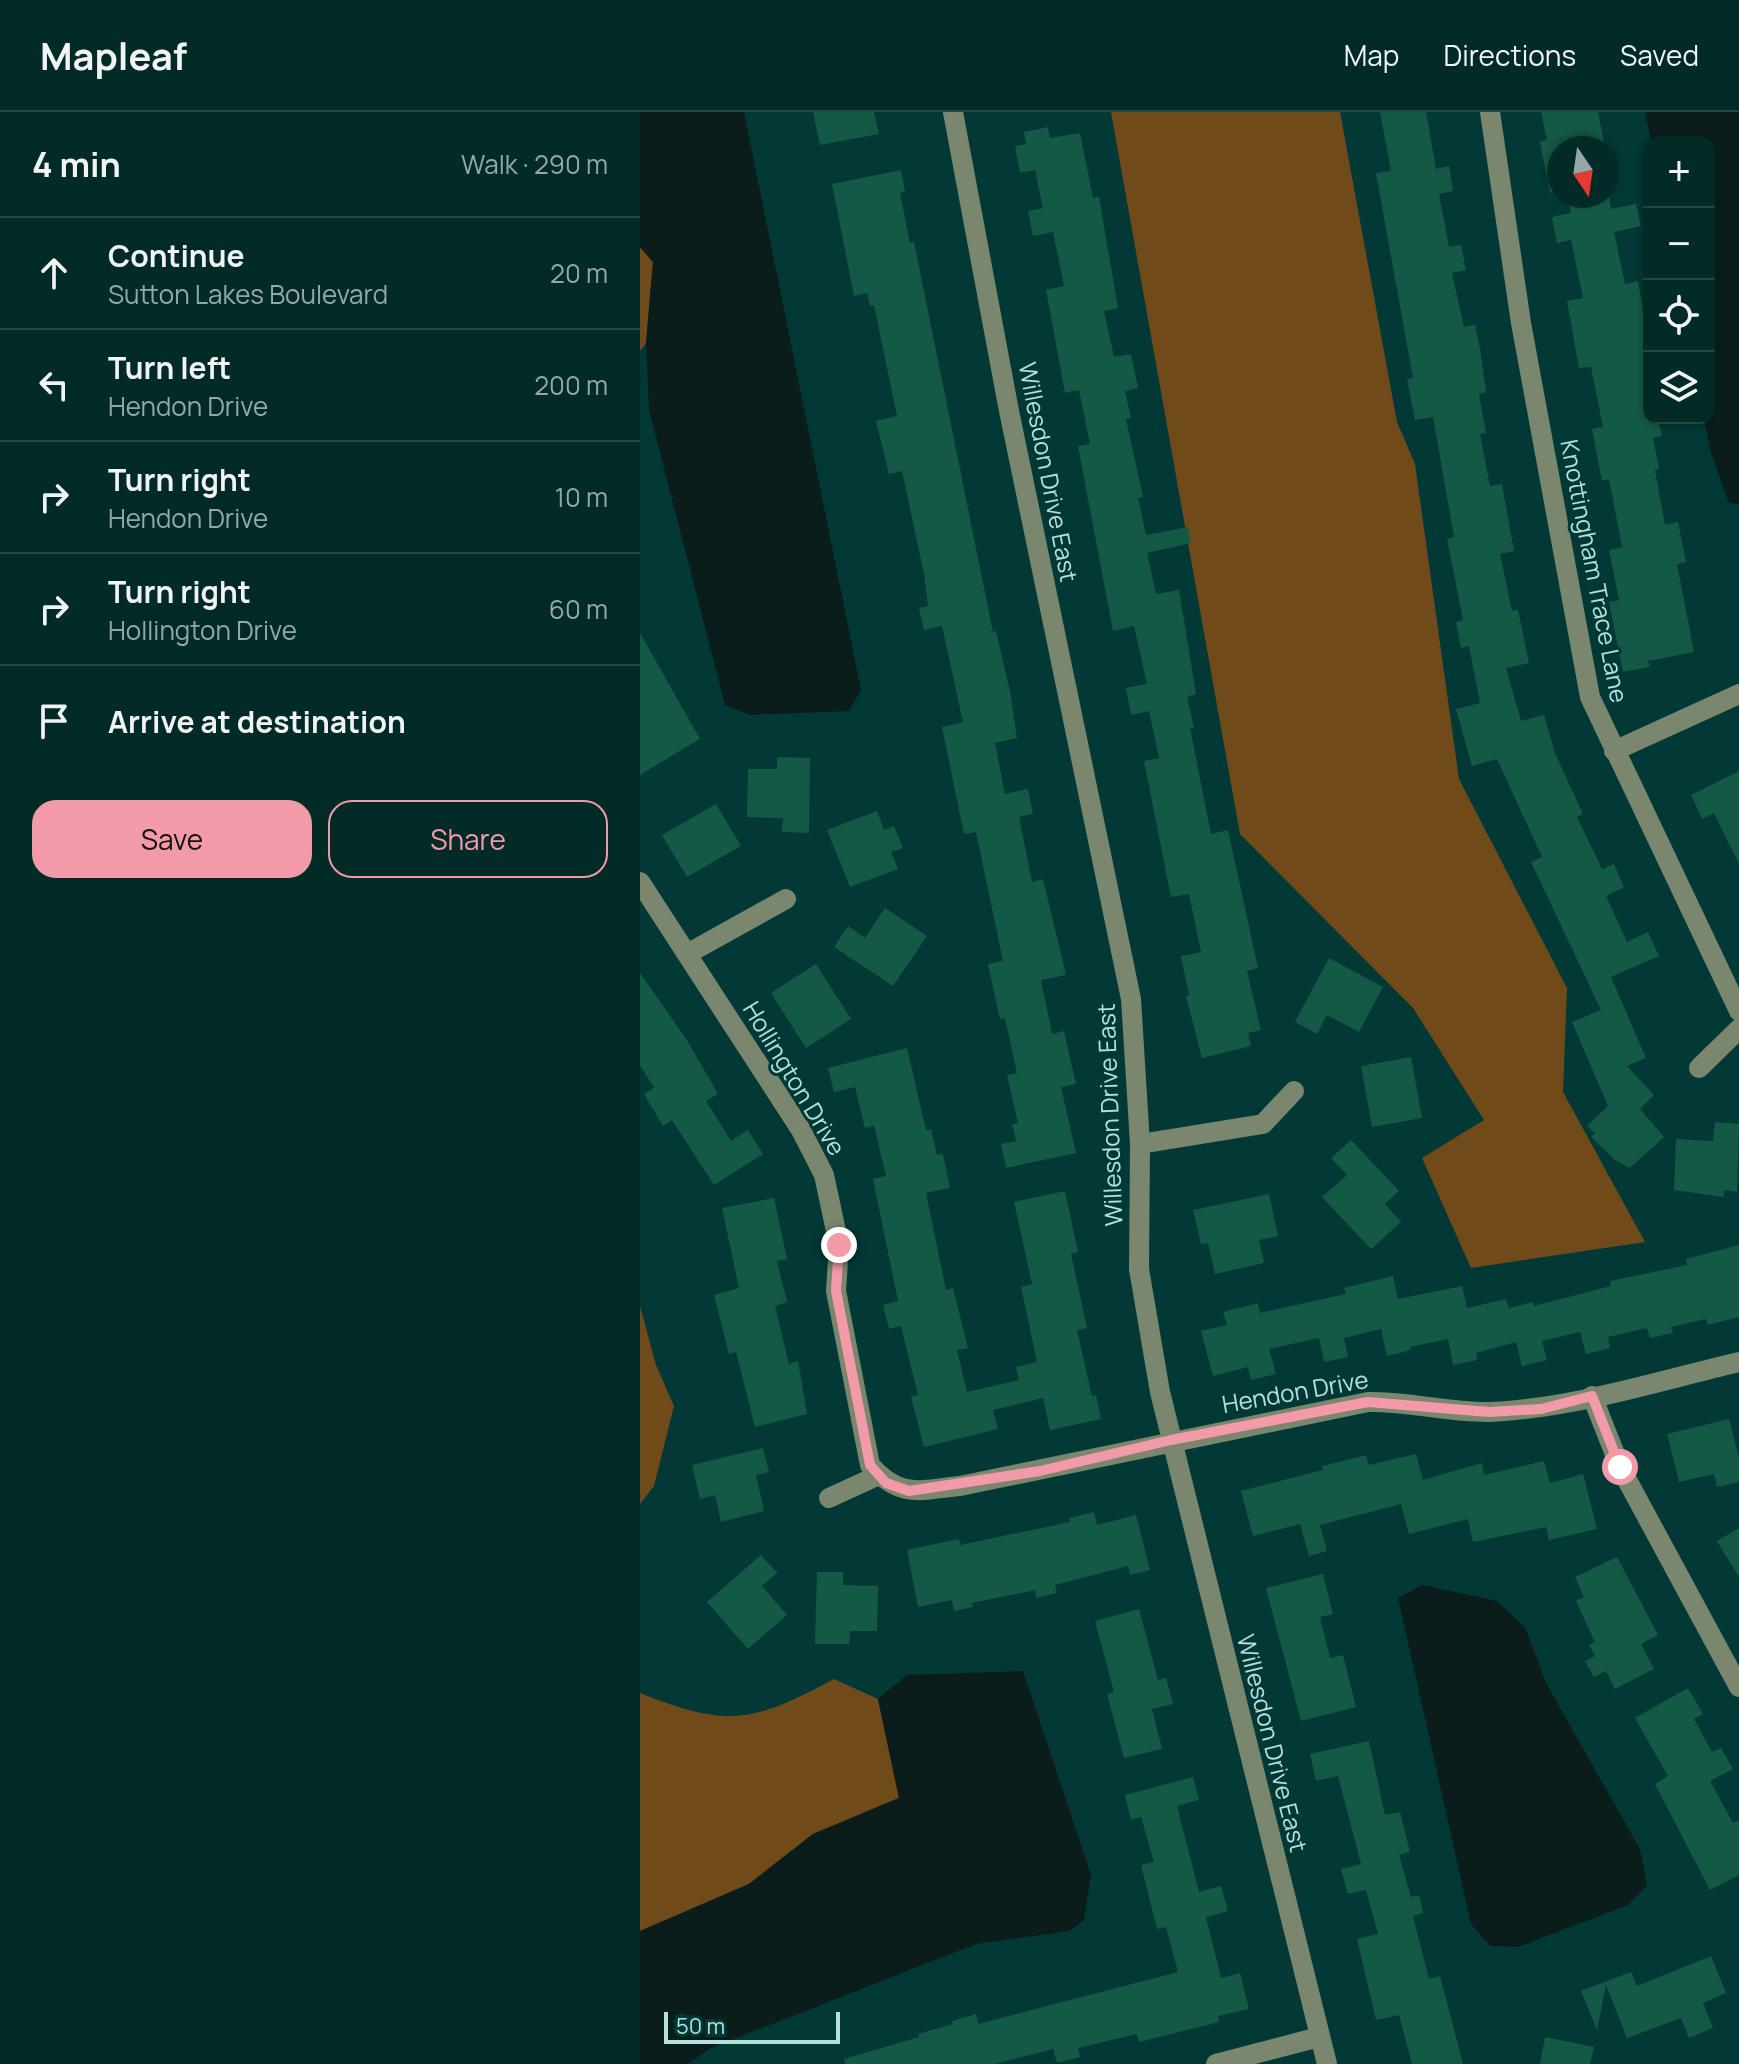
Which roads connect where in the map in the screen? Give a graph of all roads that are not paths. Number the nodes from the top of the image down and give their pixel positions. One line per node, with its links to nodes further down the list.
1 (953, 112): 12 (street, Willesdon Drive East)
2 (1490, 112): 4 (street, Knottingham Trace Lane)
3 (1739, 694): 4 (street)
4 (1614, 751): 8 (street, Knottingham Trace Lane)
5 (640, 882): 7 (street, Hollington Drive)
6 (786, 899): 7 (street)
7 (687, 954): 16 (street, Hollington Drive)
8 (1739, 1011)
9 (1739, 1029): 10 (street)
10 (1699, 1068)
11 (1294, 1091): 12 (street)
12 (1140, 1144): 15 (street, Willesdon Drive East)
13 (1739, 1362): 14 (street, Hendon Drive)
14 (1592, 1396): 15 (street, Hendon Drive); 18 (street)
15 (1171, 1440): 16 (street, Hendon Drive); 19 (street, Willesdon Drive East)
16 (875, 1470): 17 (street)
17 (829, 1498)
18 (1739, 1687)
19 (1319, 2037): 20 (street); 21 (street, Willesdon Drive East)
20 (1216, 2064)
21 (1327, 2064)

